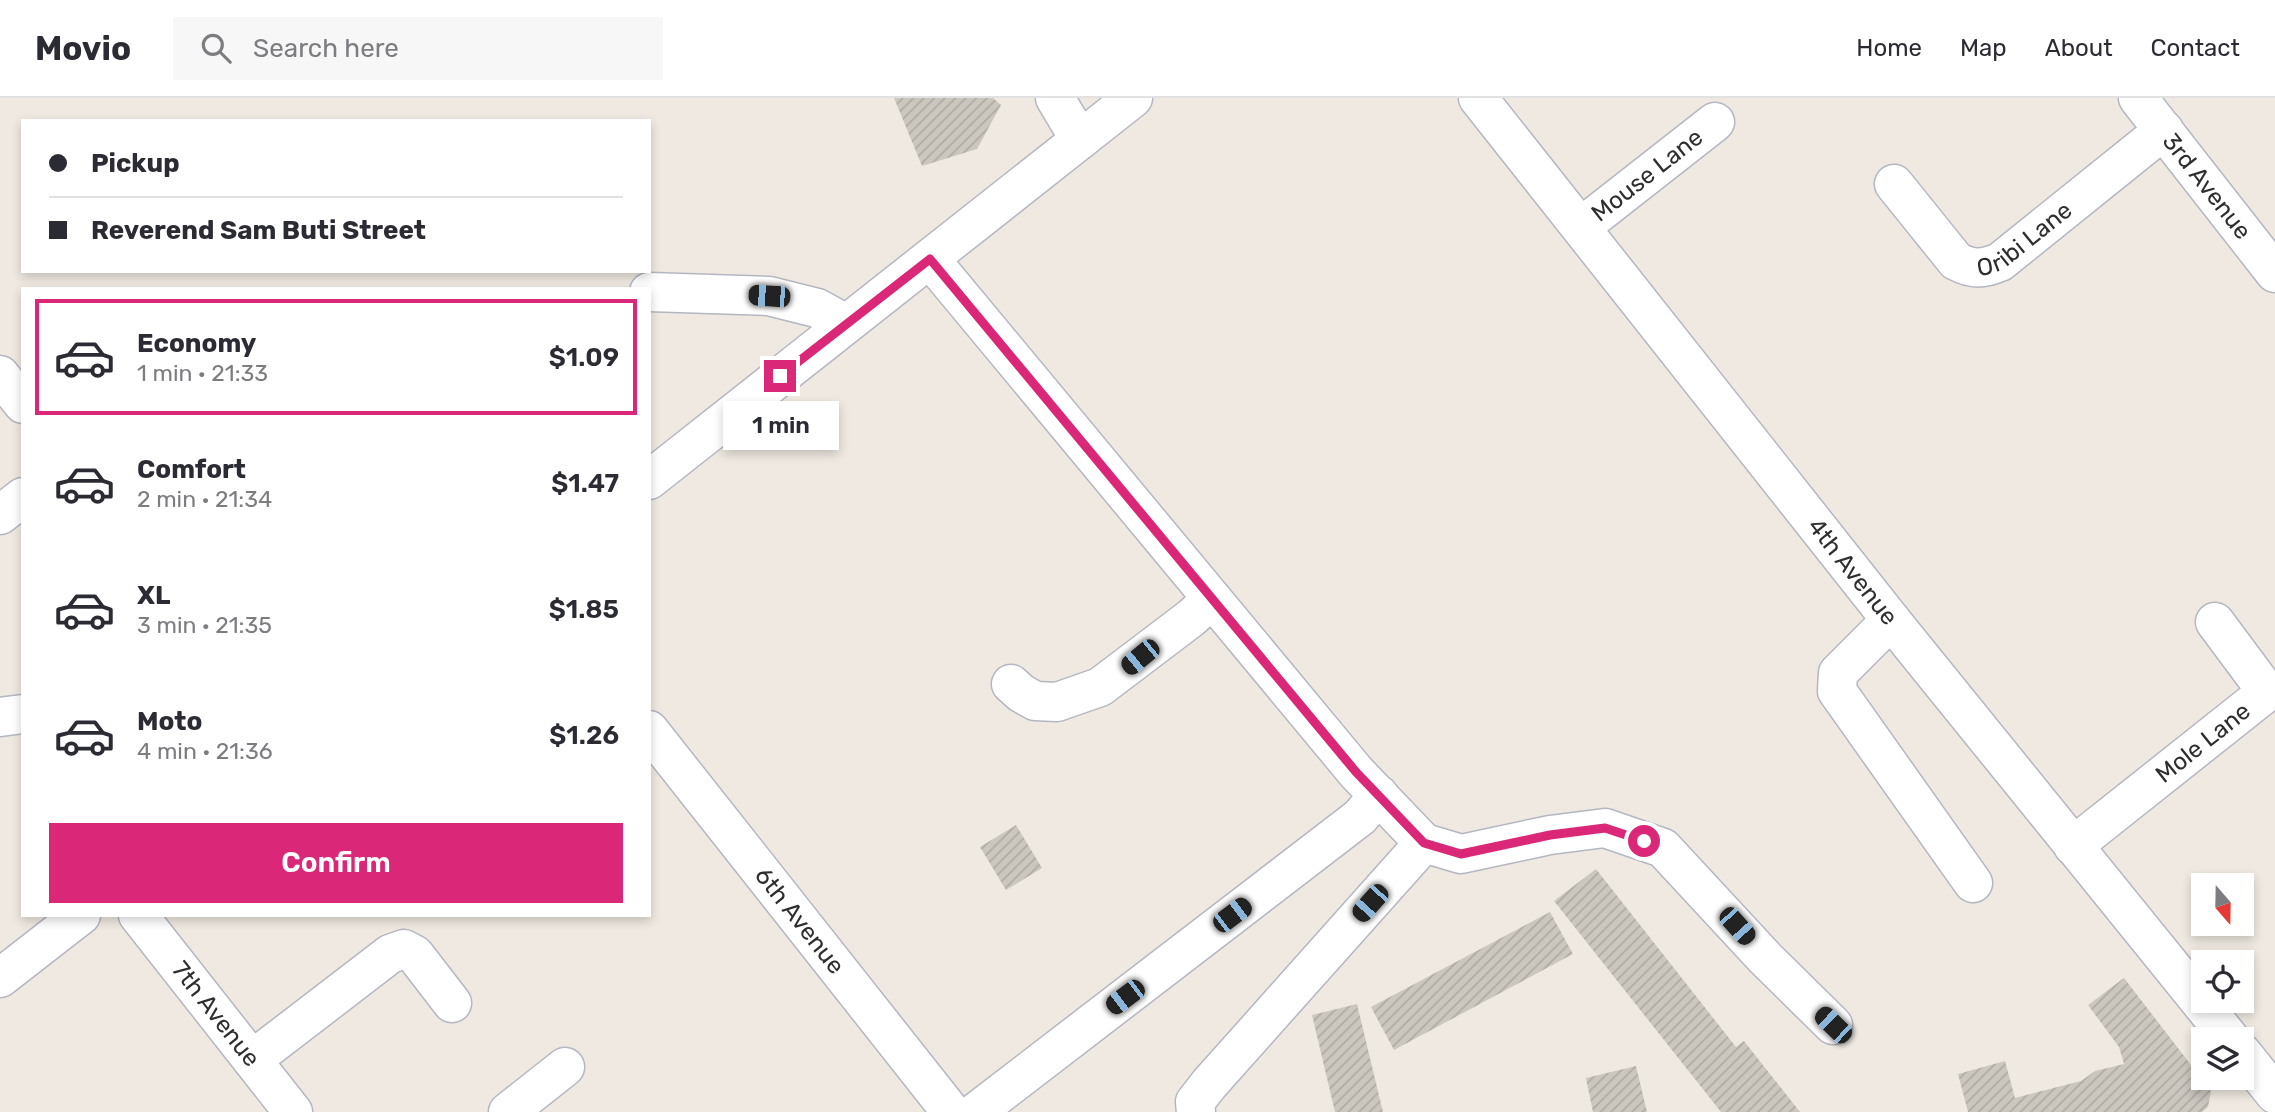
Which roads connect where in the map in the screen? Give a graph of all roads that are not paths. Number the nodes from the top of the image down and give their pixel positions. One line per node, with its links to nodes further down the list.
1 (1055, 98): 7 (street)
2 (1133, 98): 7 (street)
3 (1478, 98): 9 (street, 4th Avenue)
4 (2138, 98): 6 (street, 3rd Avenue)
5 (1715, 122): 9 (street, Mouse Lane)
6 (2164, 131): 8 (street, Oribi Lane); 10 (street, 3rd Avenue)
7 (1080, 140): 11 (street)
8 (1894, 184)
9 (1581, 227): 20 (street, 4th Avenue)
10 (2268, 251)
11 (930, 259): 13 (street); 19 (street)
12 (651, 292): 13 (street)
13 (846, 324): 16 (street)
14 (0, 374): 15 (street)
15 (21, 401)
16 (651, 478)
17 (21, 499): 18 (street)
18 (0, 515)
19 (1212, 598): 22 (street); 26 (street)
20 (1891, 620): 28 (street, 4th Avenue); 29 (street)
21 (2216, 622): 28 (street, Mole Lane)
22 (1011, 684)
23 (21, 714): 24 (street)
24 (0, 717)
25 (651, 733): 42 (street, 6th Avenue)
26 (1379, 795): 27 (street); 43 (street)
27 (1424, 843): 34 (street); 44 (street)
28 (2073, 846): 35 (street, 4th Avenue)
29 (1973, 883)
30 (77, 917): 32 (street)
31 (140, 917): 36 (street, 7th Avenue)
32 (0, 978)
33 (452, 1003): 36 (street)
34 (1833, 1025)
35 (2220, 1027)
36 (253, 1060): 40 (street, 7th Avenue)
37 (2254, 1065): 39 (street)
38 (565, 1067): 41 (street)
39 (2272, 1084)
40 (293, 1112)
41 (508, 1112)
42 (951, 1112)
43 (976, 1112)
44 (1196, 1112)

